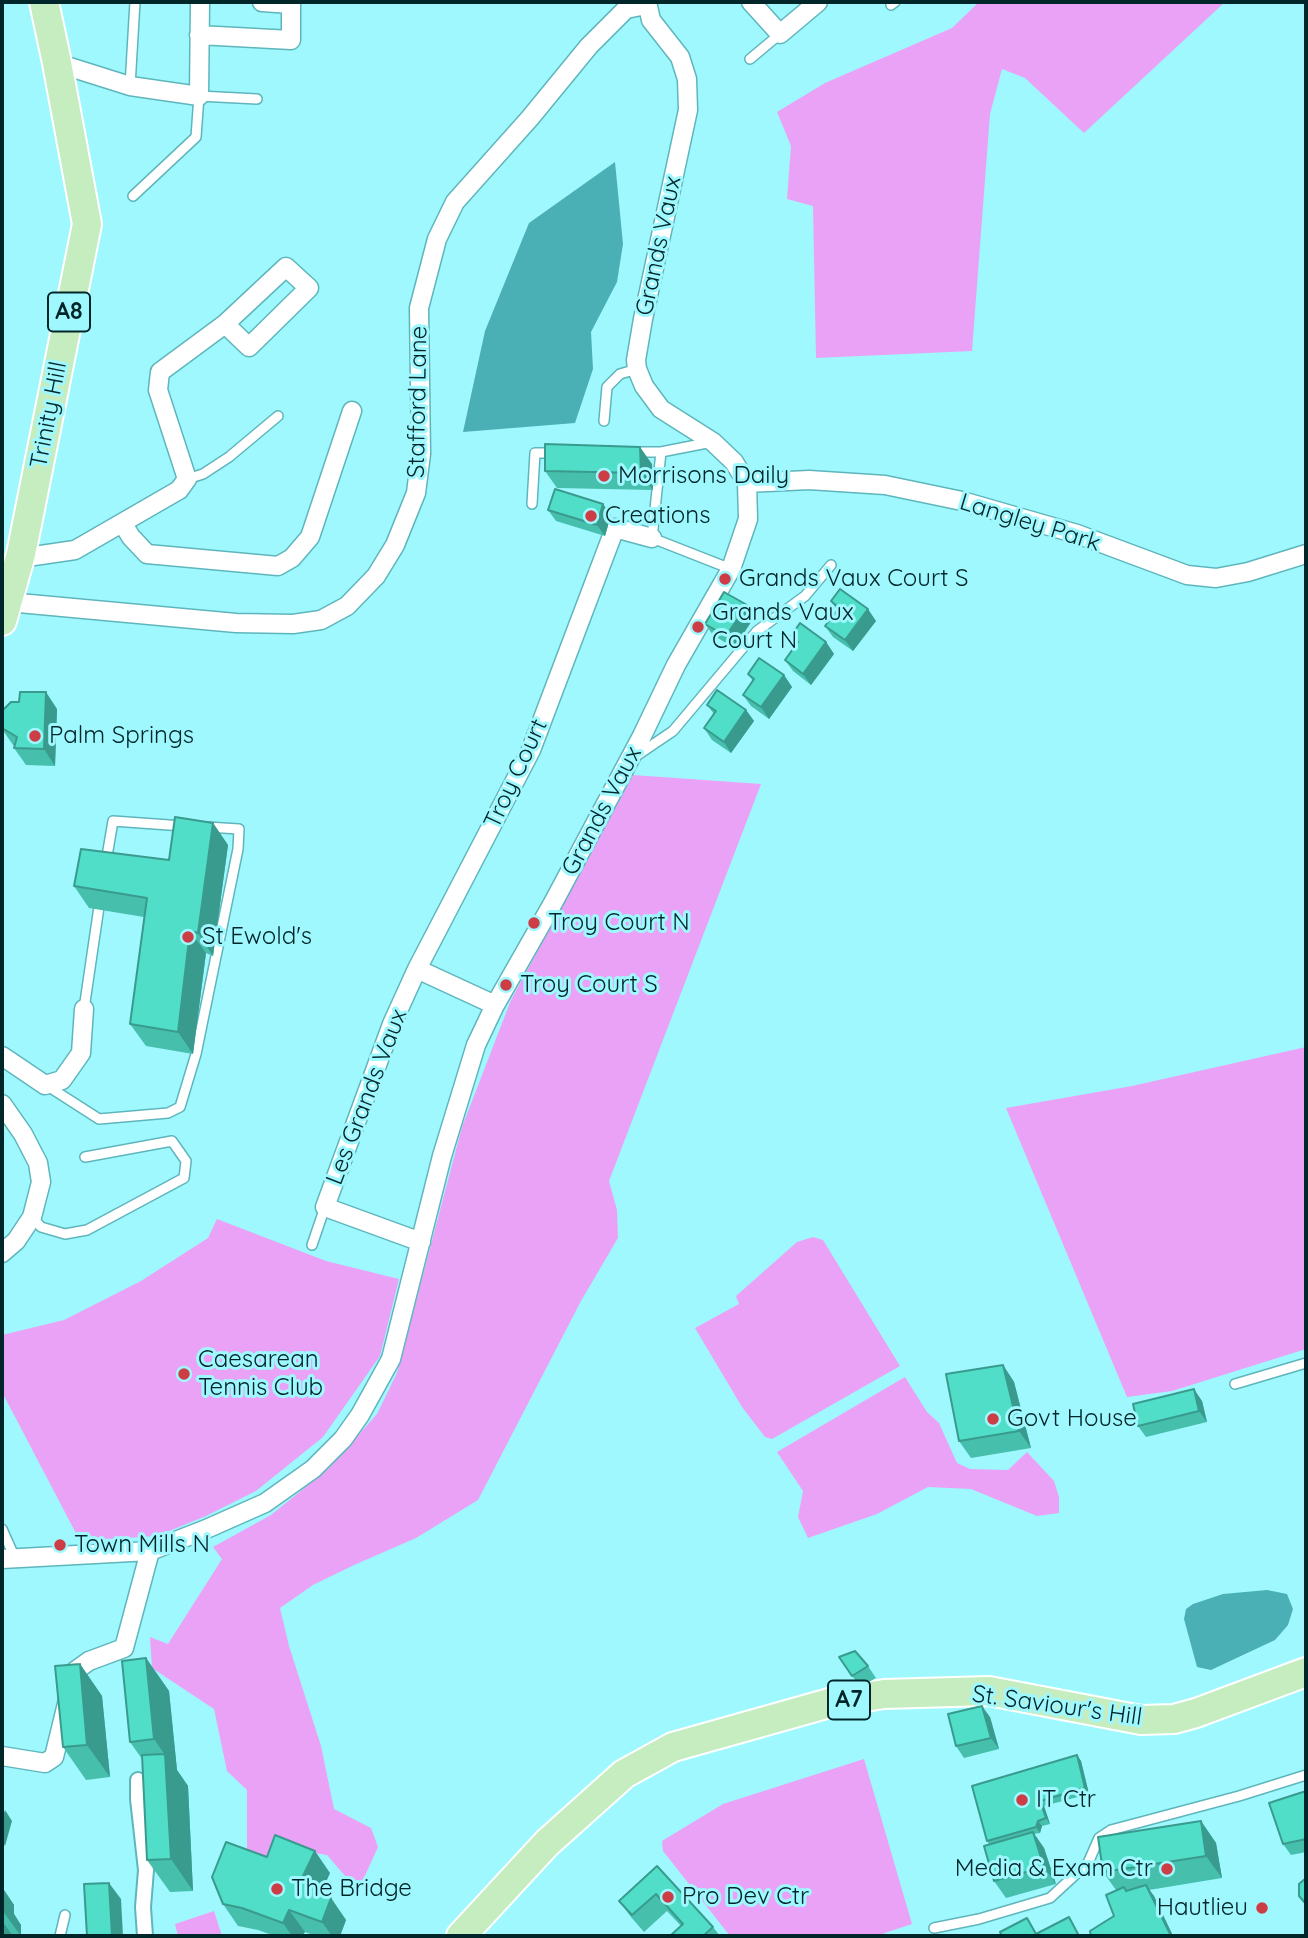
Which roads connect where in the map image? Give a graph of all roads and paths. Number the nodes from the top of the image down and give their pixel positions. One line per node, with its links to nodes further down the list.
1 (44, 2): 11 (main road, Trinity Hill / A8)
2 (135, 2): 12 (lane)
3 (200, 2): 9 (street)
4 (261, 2): 9 (street)
5 (751, 2): 8 (street)
6 (818, 2): 8 (street)
7 (646, 3): 17 (street, Grands Vaux); 34 (street, Stafford Lane)
8 (780, 34): 10 (lane)
9 (199, 35): 13 (street)
10 (750, 59)
11 (57, 63): 12 (street); 30 (main road, Trinity Hill / A8)
12 (131, 86): 13 (street)
13 (199, 96): 14 (lane); 15 (lane)
14 (257, 99)
15 (133, 196)
16 (225, 324): 16 (street); 25 (street)
17 (637, 369): 20 (lane); 21 (street)
18 (352, 411): 28 (street)
19 (278, 416): 25 (lane)
20 (604, 421)
21 (713, 442): 23 (lane); 26 (street)
22 (623, 452): 23 (lane)
23 (661, 452): 29 (lane)
24 (573, 453): 27 (lane)
25 (187, 479): 28 (street)
26 (747, 483): 31 (street, Langley Park); 33 (street, Grands Vaux)
27 (533, 504)
28 (123, 524): 30 (street)
29 (652, 538): 33 (lane); 40 (street, Troy Court)
30 (21, 554): 34 (main road, Trinity Hill / A8)
31 (1306, 554)
32 (831, 565): 35 (lane)
33 (732, 569): 35 (street, Grands Vaux)
34 (5, 611)
35 (629, 760): 41 (street, Grands Vaux)
36 (188, 826): 38 (lane)
37 (201, 827): 44 (lane)
38 (104, 875)
39 (102, 888): 42 (lane)
40 (417, 970): 41 (street); 47 (street, Les Grands Vaux)
41 (495, 1005): 49 (street, Grands Vaux)
42 (84, 1009): 44 (street)
43 (2, 1056): 44 (street)
44 (45, 1084)
45 (2, 1104): 48 (street)
46 (85, 1157): 48 (lane)
47 (325, 1208): 49 (street, Les Grands Vaux); 50 (lane)
48 (32, 1217): 51 (street)
49 (421, 1242): 55 (street, Grands Vaux)
50 (312, 1245)
51 (2, 1253)
52 (1306, 1363): 53 (lane)
53 (1236, 1384)
54 (2, 1529): 56 (lane)
55 (150, 1550): 56 (street, Grands Vaux); 58 (street)
56 (8, 1559)
57 (1306, 1672): 65 (main road, St. Saviour's Hill / A7)
58 (2, 1756)
59 (1306, 1775): 62 (lane)
60 (138, 1780): 64 (street)
61 (65, 1915): 63 (lane)
62 (934, 1928)
63 (60, 1936)
64 (145, 1936)
65 (461, 1936)

